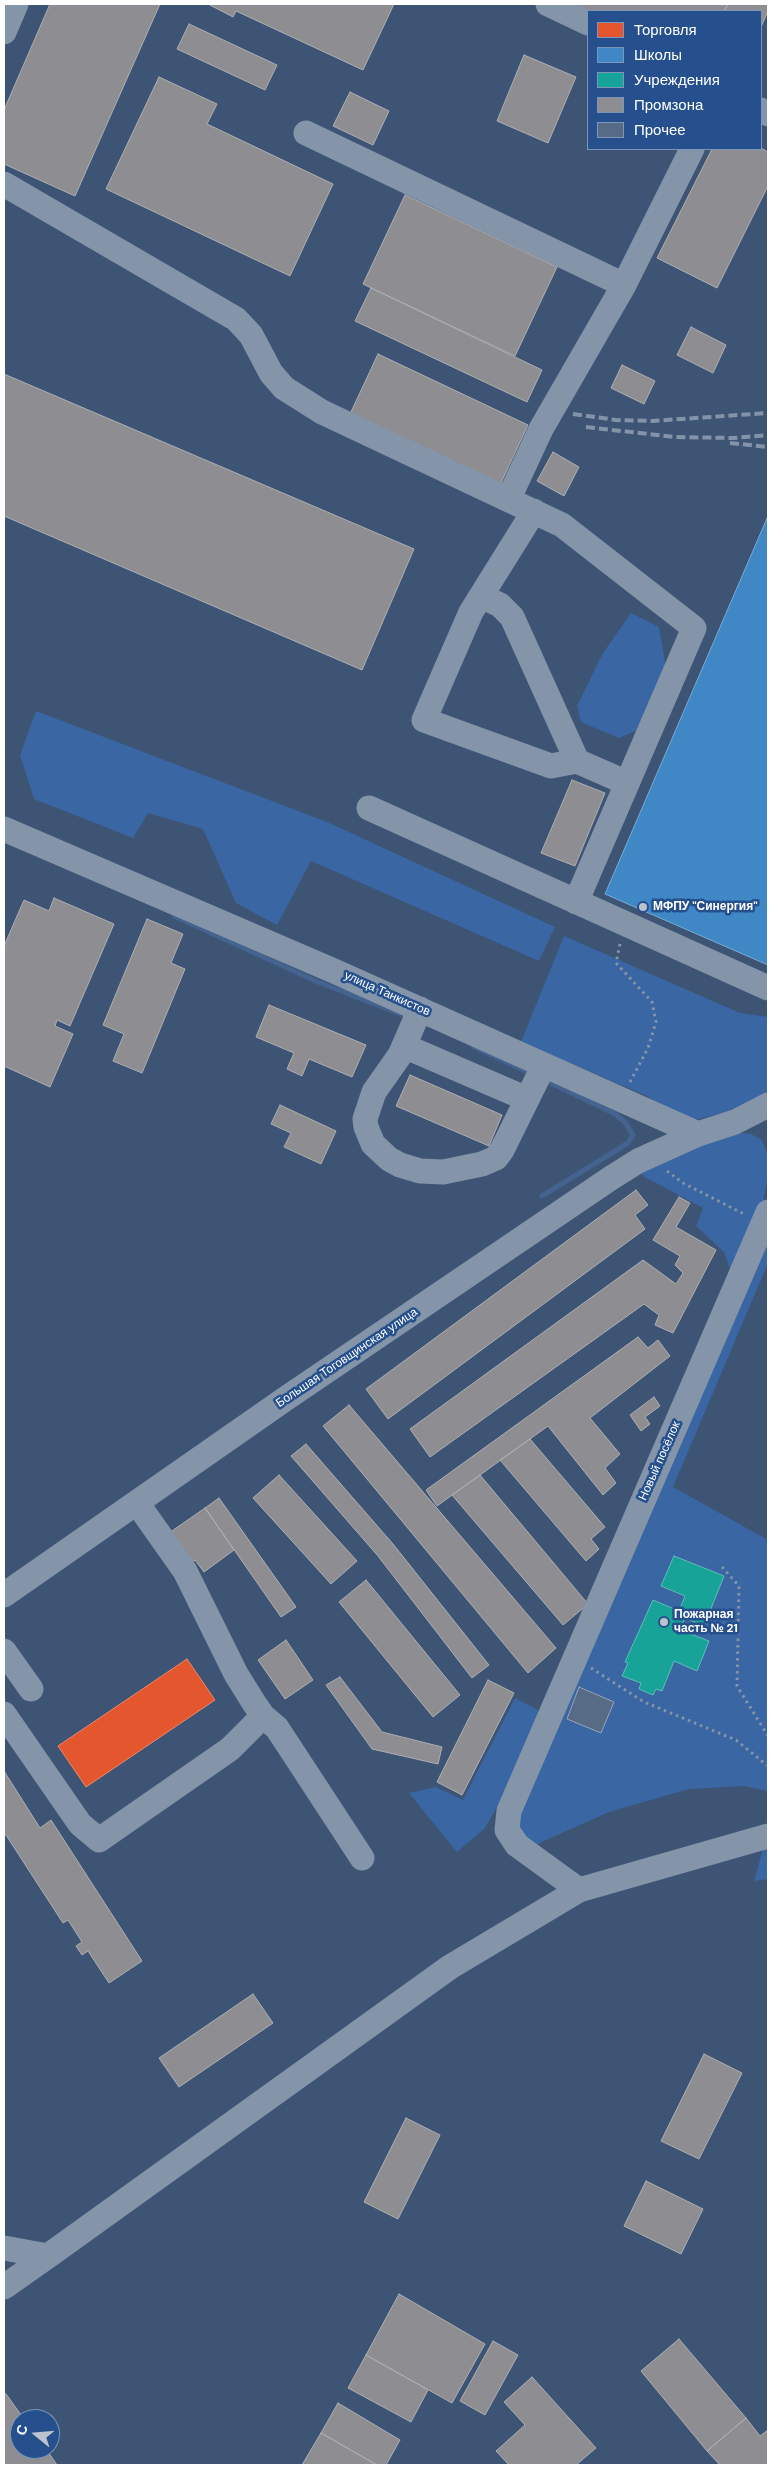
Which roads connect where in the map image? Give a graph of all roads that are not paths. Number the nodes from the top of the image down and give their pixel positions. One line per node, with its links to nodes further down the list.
1 (16, 4): 4 (street)
2 (548, 4): 3 (street)
3 (587, 23)
4 (4, 32)
5 (306, 133): 8 (street)
6 (692, 150): 8 (street)
7 (4, 184): 9 (street)
8 (624, 285): 9 (street)
9 (509, 498): 10 (street)
10 (534, 511): 11 (street); 13 (street)
11 (481, 596): 12 (street); 12 (street)
12 (576, 761): 13 (street)
13 (627, 782): 16 (street)
14 (369, 808): 16 (street)
15 (4, 829): 18 (street, улица Танкистов)
16 (576, 902): 17 (street)
17 (768, 988)
18 (420, 1009): 19 (street); 20 (street, улица Танкистов)
19 (404, 1046): 21 (street); 21 (street)
20 (544, 1065): 21 (street); 23 (street, улица Танкистов)
21 (527, 1099)
22 (766, 1113): 23 (street)
23 (698, 1134): 25 (street, Большая Тоговщинская улица)
24 (768, 1216): 33 (street, Новый посёлок)
25 (137, 1504): 26 (street, Большая Тоговщинская улица); 30 (street)
26 (4, 1595)
27 (4, 1651): 28 (street)
28 (31, 1689)
29 (4, 1714): 30 (street)
30 (263, 1716): 32 (street)
31 (768, 1836): 33 (street)
32 (362, 1858)
33 (579, 1890): 35 (street)
34 (4, 2248): 35 (street)
35 (48, 2256): 36 (street)
36 (4, 2287)

